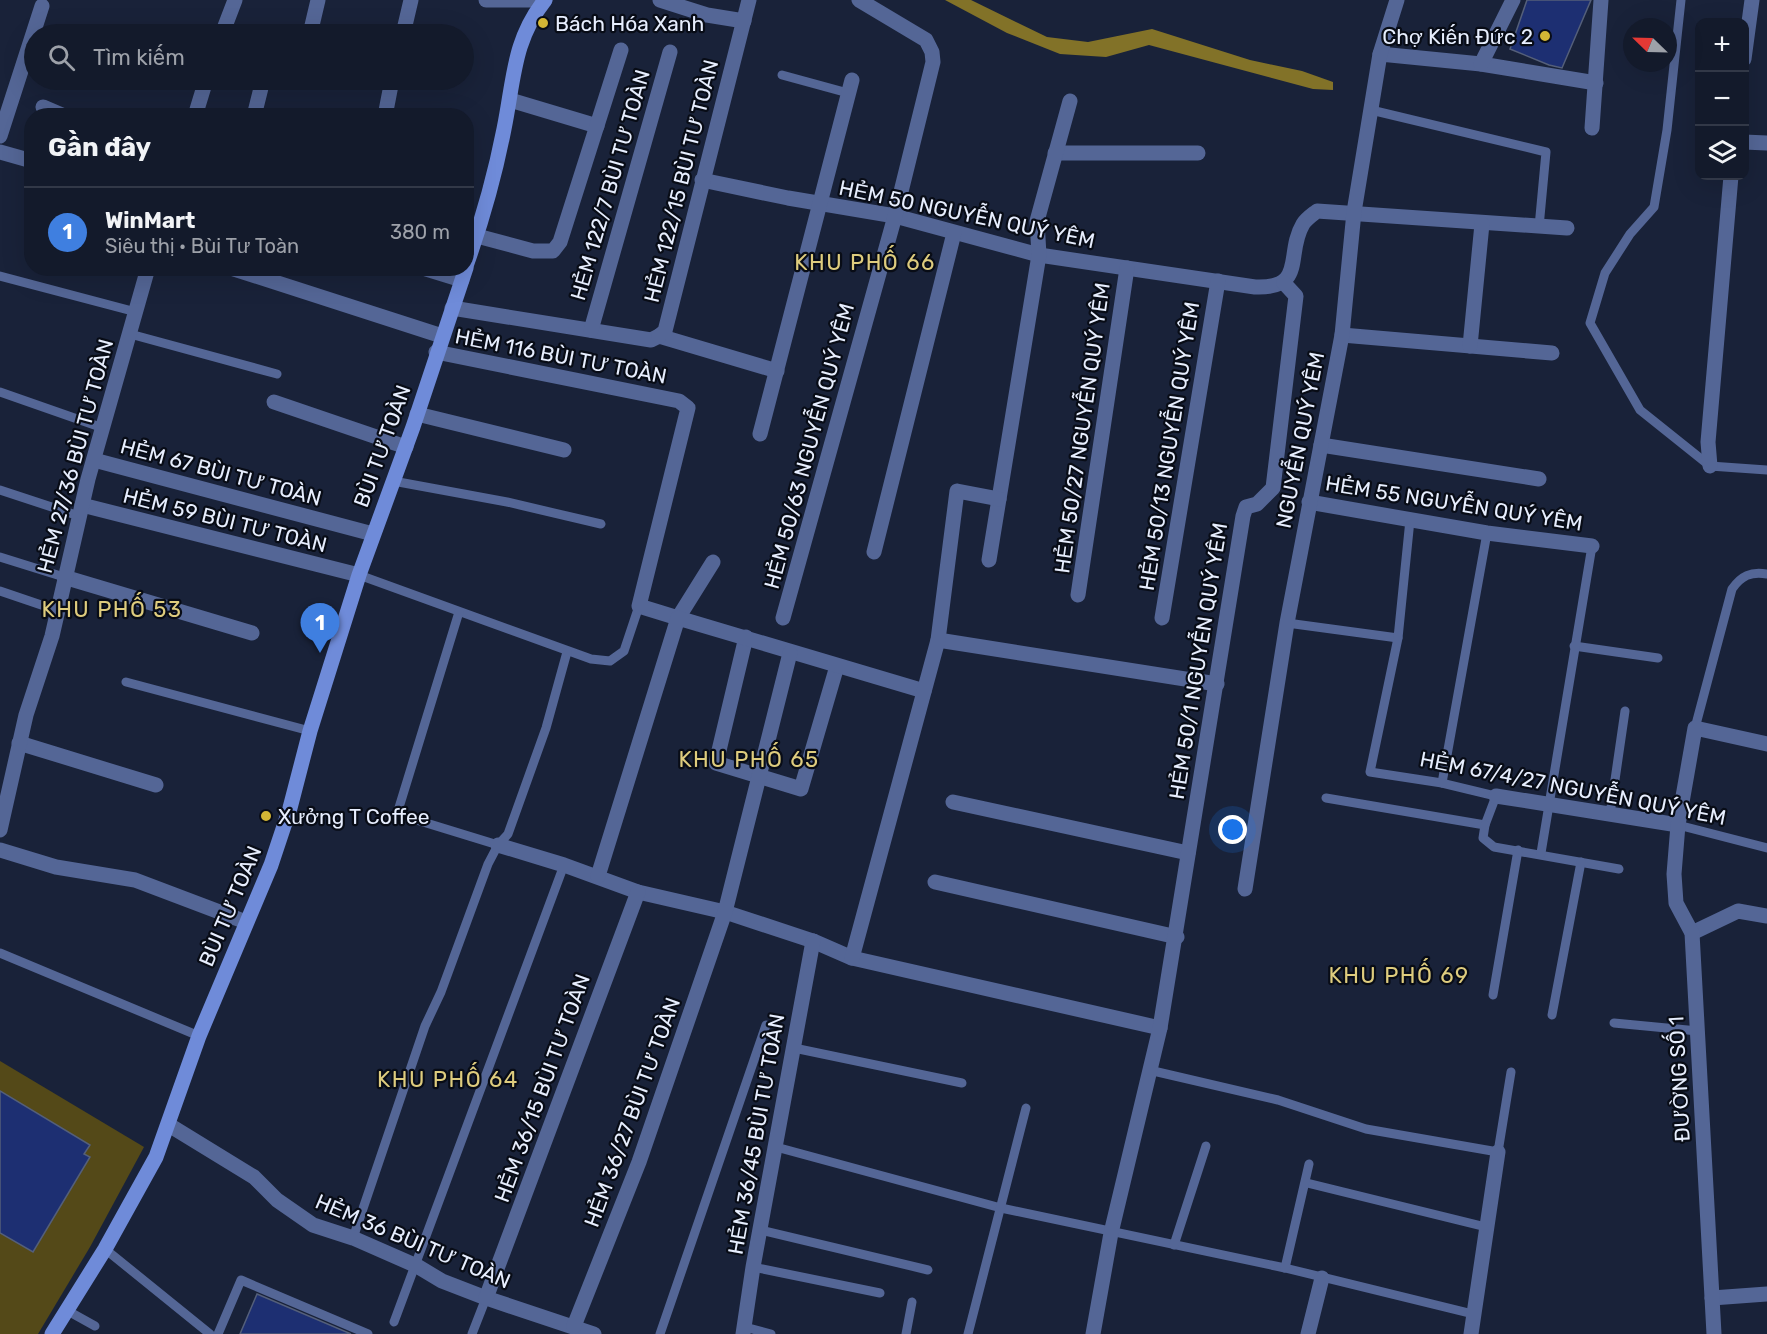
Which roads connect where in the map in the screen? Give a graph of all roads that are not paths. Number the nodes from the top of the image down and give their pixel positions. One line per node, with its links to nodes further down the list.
1 (235, 0): 18 (street)
2 (318, 0): 19 (street)
3 (411, 0): 20 (street)
4 (486, 0): 5 (street)
5 (545, 0): 32 (street, BÙI TƯ TOÀN)
6 (660, 0): 15 (street)
7 (749, 0): 15 (street, HẺM 122/15 BÙI TƯ TOÀN)
8 (860, 0): 51 (street, HẺM 50/63 NGUYỄN QUÝ YÊM)
9 (1397, 0): 23 (street, NGUYỄN QUÝ YÊM)
10 (1513, 0): 25 (street)
11 (1601, 0): 27 (street)
12 (1681, 0): 87 (lane)
13 (1752, 0): 16 (street)
14 (42, 6): 17 (street)
15 (744, 21): 47 (street, HẺM 122/15 BÙI TƯ TOÀN)
16 (1749, 22)
17 (36, 24)
18 (226, 24)
19 (312, 24)
20 (405, 24)
21 (621, 50): 38 (street)
22 (670, 52): 68 (street, HẺM 122/7 BÙI TƯ TOÀN)
23 (1380, 54): 25 (street); 37 (street, NGUYỄN QUÝ YÊM)
24 (24, 62): 40 (street)
25 (1481, 64): 27 (street)
26 (782, 75): 28 (lane)
27 (1596, 83): 39 (street)
28 (850, 86): 49 (street)
29 (203, 90): 34 (street)
30 (260, 90): 35 (street)
31 (390, 90): 36 (street)
32 (510, 100): 38 (street); 56 (street, BÙI TƯ TOÀN)
33 (1070, 101): 44 (street)
34 (197, 108)
35 (256, 108)
36 (387, 108)
37 (1371, 110): 50 (street, NGUYỄN QUÝ YÊM); 53 (lane)
38 (597, 126): 56 (street)
39 (1592, 128)
40 (0, 136)
41 (1749, 142): 42 (street)
42 (1767, 143)
43 (0, 152): 46 (street)
44 (1055, 153): 45 (street); 58 (street)
45 (1198, 153)
46 (24, 159)
47 (702, 180): 49 (street, HẺM 50 NGUYỄN QUÝ YÊM); 72 (street, HẺM 122/15 BÙI TƯ TOÀN)
48 (1731, 180): 87 (street)
49 (820, 203): 51 (street, HẺM 50 NGUYỄN QUÝ YÊM); 76 (street)
50 (1354, 212): 52 (street); 65 (street); 70 (street, NGUYỄN QUÝ YÊM)
51 (895, 216): 55 (street, HẺM 50 NGUYỄN QUÝ YÊM); 113 (street, HẺM 50/63 NGUYỄN QUÝ YÊM)
52 (1482, 224): 53 (street); 73 (street)
53 (1539, 227): 54 (street)
54 (1567, 228)
55 (954, 233): 58 (street, HẺM 50 NGUYỄN QUÝ YÊM); 100 (street)
56 (477, 237): 57 (street, BÙI TƯ TOÀN)
57 (474, 246)
58 (1039, 255): 59 (street, HẺM 50 NGUYỄN QUÝ YÊM); 92 (street)
59 (1127, 268): 64 (street, HẺM 50 NGUYỄN QUÝ YÊM); 108 (street, HẺM 50/27 NGUYỄN QUÝ YÊM)
60 (0, 276): 67 (lane)
61 (146, 276): 67 (street, HẺM 27/36 BÙI TƯ TOÀN)
62 (256, 276): 71 (street)
63 (464, 276): 66 (street, BÙI TƯ TOÀN)
64 (1218, 281): 65 (street, HẺM 50 NGUYỄN QUÝ YÊM); 114 (street, HẺM 50/13 NGUYỄN QUÝ YÊM)
65 (1284, 283): 126 (street, HẺM 50/1 NGUYỄN QUÝ YÊM)
66 (452, 308): 68 (street); 71 (street, BÙI TƯ TOÀN)
67 (136, 312): 69 (street, HẺM 27/36 BÙI TƯ TOÀN)
68 (591, 330): 72 (street)
69 (130, 334): 77 (lane); 81 (street, HẺM 27/36 BÙI TƯ TOÀN)
70 (1342, 335): 73 (street); 83 (street, NGUYỄN QUÝ YÊM)
71 (442, 336): 74 (street, BÙI TƯ TOÀN)
72 (659, 336): 76 (street)
73 (1470, 346): 75 (street)
74 (436, 352): 80 (street, BÙI TƯ TOÀN); 109 (street, HẺM 116 BÙI TƯ TOÀN)
75 (1552, 353)
76 (777, 371): 82 (street)
77 (277, 374)
78 (0, 392): 81 (lane)
79 (274, 402): 84 (street)
80 (417, 414): 84 (street, BÙI TƯ TOÀN); 85 (street)
81 (103, 428): 86 (street, HẺM 27/36 BÙI TƯ TOÀN)
82 (760, 434)
83 (1321, 445): 89 (street); 93 (street, NGUYỄN QUÝ YÊM)
84 (406, 447): 90 (street, BÙI TƯ TOÀN)
85 (564, 450)
86 (94, 460): 94 (street, HẺM 27/36 BÙI TƯ TOÀN); 98 (street, HẺM 67 BÙI TƯ TOÀN)
87 (1710, 466): 88 (lane)
88 (1767, 470)
89 (1539, 479)
90 (393, 481): 96 (lane); 98 (street, BÙI TƯ TOÀN)
91 (0, 490): 94 (lane)
92 (999, 499): 102 (street); 119 (street)
93 (1309, 502): 95 (street, HẺM 55 NGUYỄN QUÝ YÊM); 115 (street, NGUYỄN QUÝ YÊM)
94 (80, 510): 105 (street, HẺM 59 BÙI TƯ TOÀN); 106 (street, HẺM 27/36 BÙI TƯ TOÀN)
95 (1410, 519): 97 (street, HẺM 55 NGUYỄN QUÝ YÊM); 118 (lane)
96 (601, 524)
97 (1487, 533): 99 (street, HẺM 55 NGUYỄN QUÝ YÊM); 135 (lane)
98 (373, 534): 105 (street, BÙI TƯ TOÀN)
99 (1592, 546): 120 (lane)
100 (874, 552)
101 (0, 557): 106 (lane)
102 (989, 560)
103 (713, 562): 112 (street)
104 (1767, 574): 129 (lane)
105 (359, 575): 111 (lane); 130 (street, BÙI TƯ TOÀN)
106 (64, 577): 110 (street, HẺM 27/36 BÙI TƯ TOÀN); 116 (street)
107 (0, 591): 110 (lane)
108 (1078, 595)
109 (639, 606): 112 (street); 121 (lane)
110 (56, 610): 132 (street, HẺM 27/36 BÙI TƯ TOÀN)
111 (459, 612): 121 (lane); 145 (lane)
112 (678, 618): 117 (street); 154 (street)
113 (783, 618)
114 (1162, 618)
115 (1287, 623): 118 (lane); 156 (street, NGUYỄN QUÝ YÊM)
116 (252, 633)
117 (746, 637): 122 (street); 134 (street)
118 (1398, 638): 135 (lane, HẺM 67/4/27 NGUYỄN QUÝ YÊM)
119 (938, 640): 126 (street); 127 (street)
120 (1574, 645): 123 (lane); 140 (lane)
121 (567, 652): 145 (lane)
122 (790, 653): 124 (street); 134 (street, HẺM 36/27 BÙI TƯ TOÀN)
123 (1658, 658)
124 (837, 666): 127 (street); 134 (street)
125 (126, 682): 130 (lane)
126 (1217, 684): 149 (street, HẺM 50/1 NGUYỄN QUÝ YÊM)
127 (924, 691): 165 (street)
128 (1625, 711): 141 (lane)
129 (1695, 728): 131 (street); 143 (street, ĐƯỜNG SỐ 1)
130 (310, 731): 160 (street, BÙI TƯ TOÀN)
131 (1767, 744)
132 (17, 749): 133 (street); 136 (street); 144 (street, HẺM 27/36 BÙI TƯ TOÀN)
133 (0, 752)
134 (759, 777): 158 (street, HẺM 36/27 BÙI TƯ TOÀN)
135 (1442, 783): 137 (lane, HẺM 67/4/27 NGUYỄN QUÝ YÊM)
136 (156, 784)
137 (1496, 796): 140 (street, HẺM 67/4/27 NGUYỄN QUÝ YÊM); 142 (lane)
138 (1326, 798): 142 (lane)
139 (953, 802): 149 (street)
140 (1548, 805): 141 (street, HẺM 67/4/27 NGUYỄN QUÝ YÊM); 150 (lane)
141 (1610, 814): 143 (street, HẺM 67/4/27 NGUYỄN QUÝ YÊM)
142 (1485, 825): 148 (lane)
143 (1678, 825): 146 (lane, HẺM 67/4/27 NGUYỄN QUÝ YÊM); 161 (street, ĐƯỜNG SỐ 1)
144 (0, 830)
145 (498, 844): 152 (street); 188 (lane)
146 (1767, 848)
147 (0, 850): 160 (street)
148 (1518, 850): 150 (lane); 166 (lane)
149 (1188, 853): 162 (street, HẺM 50/1 NGUYỄN QUÝ YÊM)
150 (1541, 853): 151 (lane)
151 (1581, 862): 153 (lane); 167 (lane)
152 (564, 865): 154 (street); 191 (lane)
153 (1619, 869)
154 (598, 876): 157 (street)
155 (934, 882): 162 (street)
156 (1245, 888)
157 (638, 892): 158 (street); 198 (street, HẺM 36/15 BÙI TƯ TOÀN)
158 (726, 912): 163 (street); 205 (street, HẺM 36/27 BÙI TƯ TOÀN)
159 (1767, 916): 161 (street)
160 (246, 922): 172 (street, BÙI TƯ TOÀN)
161 (1692, 933): 171 (street, ĐƯỜNG SỐ 1)
162 (1177, 938): 170 (street, HẺM 50/1 NGUYỄN QUÝ YÊM)
163 (813, 941): 165 (street); 173 (street, HẺM 36/45 BÙI TƯ TOÀN)
164 (0, 953): 172 (lane)
165 (852, 958): 170 (street)
166 (1493, 995)
167 (1552, 1015)
168 (1614, 1023): 171 (lane)
169 (766, 1026): 213 (lane)
170 (1160, 1028): 174 (street, HẺM 50/1 NGUYỄN QUÝ YÊM)
171 (1698, 1031): 199 (street, ĐƯỜNG SỐ 1)
172 (199, 1036): 178 (street, BÙI TƯ TOÀN)
173 (794, 1048): 176 (lane); 180 (street, HẺM 36/45 BÙI TƯ TOÀN)
174 (1149, 1070): 181 (lane); 187 (street, HẺM 50/1 NGUYỄN QUÝ YÊM)
175 (1511, 1072): 181 (lane)
176 (962, 1083)
177 (1026, 1108): 184 (lane)
178 (169, 1125): 188 (street, HẺM 36 BÙI TƯ TOÀN); 190 (street, BÙI TƯ TOÀN)
179 (1206, 1146): 189 (lane)
180 (776, 1147): 184 (lane); 186 (street, HẺM 36/45 BÙI TƯ TOÀN)
181 (1498, 1152): 185 (street)
182 (1309, 1164): 183 (lane)
183 (1307, 1183): 185 (lane); 193 (lane)
184 (1001, 1208): 187 (lane); 216 (lane)
185 (1486, 1227): 202 (street)
186 (760, 1230): 192 (street, HẺM 36/45 BÙI TƯ TOÀN); 194 (lane)
187 (1112, 1233): 189 (lane); 217 (street, HẺM 50/1 NGUYỄN QUÝ YÊM)
188 (353, 1238): 191 (street, HẺM 36 BÙI TƯ TOÀN)
189 (1174, 1245): 193 (lane)
190 (105, 1249): 201 (street, BÙI TƯ TOÀN); 208 (lane)
191 (417, 1266): 198 (street, HẺM 36 BÙI TƯ TOÀN); 203 (lane)
192 (753, 1267): 196 (lane); 206 (street, HẺM 36/45 BÙI TƯ TOÀN)
193 (1285, 1268): 195 (lane)
194 (928, 1270)
195 (1322, 1278): 202 (lane); 218 (street)
196 (880, 1293)
197 (1767, 1294): 199 (street)
198 (486, 1298): 205 (street, HẺM 36 BÙI TƯ TOÀN); 211 (lane)
199 (1712, 1298): 220 (street, ĐƯỜNG SỐ 1)
200 (912, 1302): 215 (lane)
201 (68, 1311): 204 (lane); 207 (street, BÙI TƯ TOÀN)
202 (1473, 1314): 219 (street)
203 (394, 1322)
204 (95, 1326)
205 (573, 1330): 212 (street, HẺM 36 BÙI TƯ TOÀN)
206 (744, 1330): 214 (lane)
207 (52, 1334)
208 (210, 1334)
209 (218, 1334): 210 (lane)
210 (368, 1334)
211 (472, 1334)
212 (594, 1334)
213 (660, 1334)
214 (771, 1334)
215 (906, 1334)
216 (968, 1334)
217 (1093, 1334)
218 (1308, 1334)
219 (1471, 1334)
220 (1714, 1334)

